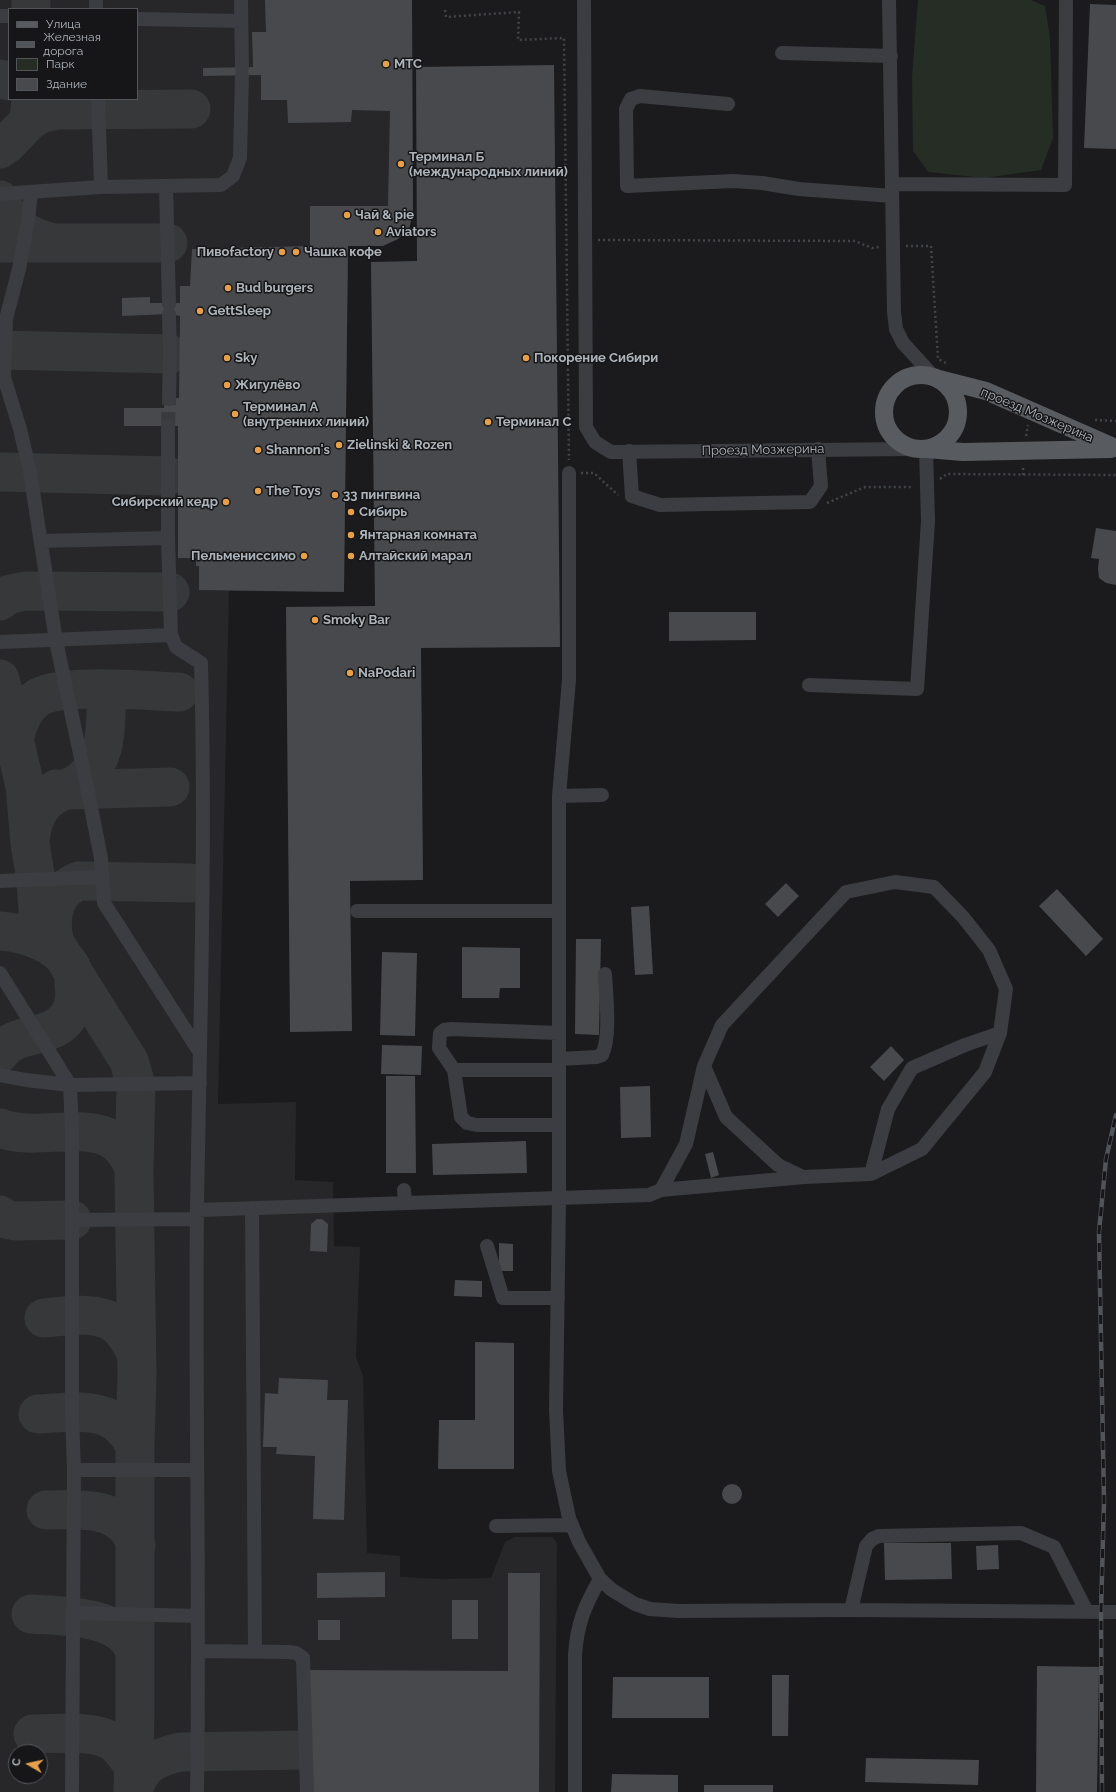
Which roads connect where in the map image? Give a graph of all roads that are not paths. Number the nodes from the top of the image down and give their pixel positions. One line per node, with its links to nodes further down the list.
1 (241, 0): 6 (street)
2 (584, 0): 22 (street, Проезд Мозжерина)
3 (889, 0): 8 (street)
4 (1066, 0): 13 (street)
5 (138, 19): 6 (street)
6 (242, 21): 11 (street)
7 (782, 54): 8 (street)
8 (891, 56): 13 (street)
9 (98, 100): 12 (street)
10 (728, 104): 13 (street)
11 (166, 186): 12 (street); 17 (street)
12 (101, 187): 14 (street)
13 (892, 190): 16 (street)
14 (31, 192): 15 (street); 25 (street)
15 (0, 194)
16 (934, 377): 19 (main road, Проезд Мозжерина); 19 (main road); 20 (main road, проезд Мозжерина)
17 (169, 399)
18 (168, 426): 24 (street)
19 (920, 449): 20 (main road, проезд Мозжерина); 21 (street, Проезд Мозжерина); 29 (street)
20 (1116, 449)
21 (818, 450): 22 (street, Проезд Мозжерина); 22 (street)
22 (629, 451)
23 (569, 473): 31 (street)
24 (168, 538): 25 (street); 26 (street)
25 (41, 541): 27 (street)
26 (171, 635): 27 (street); 40 (street)
27 (56, 641): 28 (street); 32 (street)
28 (0, 642)
29 (809, 684)
30 (602, 795): 31 (street)
31 (559, 796): 35 (street)
32 (102, 877): 33 (street); 40 (street)
33 (0, 881)
34 (357, 910): 35 (street)
35 (559, 911): 38 (street)
36 (0, 973): 46 (street)
37 (605, 974): 41 (street)
38 (559, 1033): 41 (street); 43 (street)
39 (1000, 1033): 42 (street); 48 (street); 48 (street)
40 (199, 1051): 45 (street)
41 (559, 1064): 43 (street); 47 (street)
42 (704, 1066): 49 (street); 50 (street)
43 (454, 1070): 47 (street)
44 (0, 1075): 46 (street)
45 (200, 1083): 46 (street); 53 (street)
46 (70, 1085): 54 (street)
47 (559, 1125): 51 (street)
48 (871, 1174): 49 (street)
49 (804, 1177): 50 (street)
50 (661, 1190): 51 (street)
51 (559, 1199): 52 (street); 56 (street)
52 (252, 1208): 53 (street); 68 (street)
53 (197, 1215): 54 (street); 58 (street)
54 (72, 1220): 57 (street)
55 (487, 1246): 56 (street)
56 (558, 1298): 59 (street)
57 (74, 1470): 58 (street); 65 (street)
58 (197, 1470): 66 (street)
59 (572, 1525): 60 (street); 61 (street)
60 (496, 1526)
61 (600, 1579): 62 (street); 72 (street)
62 (851, 1610): 63 (street); 63 (street)
63 (1088, 1612): 64 (street)
64 (1116, 1612)
65 (74, 1613): 66 (street); 69 (street)
66 (198, 1616): 67 (street)
67 (198, 1651): 68 (street); 70 (street)
68 (255, 1652): 71 (street)
69 (72, 1792)
70 (197, 1792)
71 (307, 1792)
72 (575, 1792)

